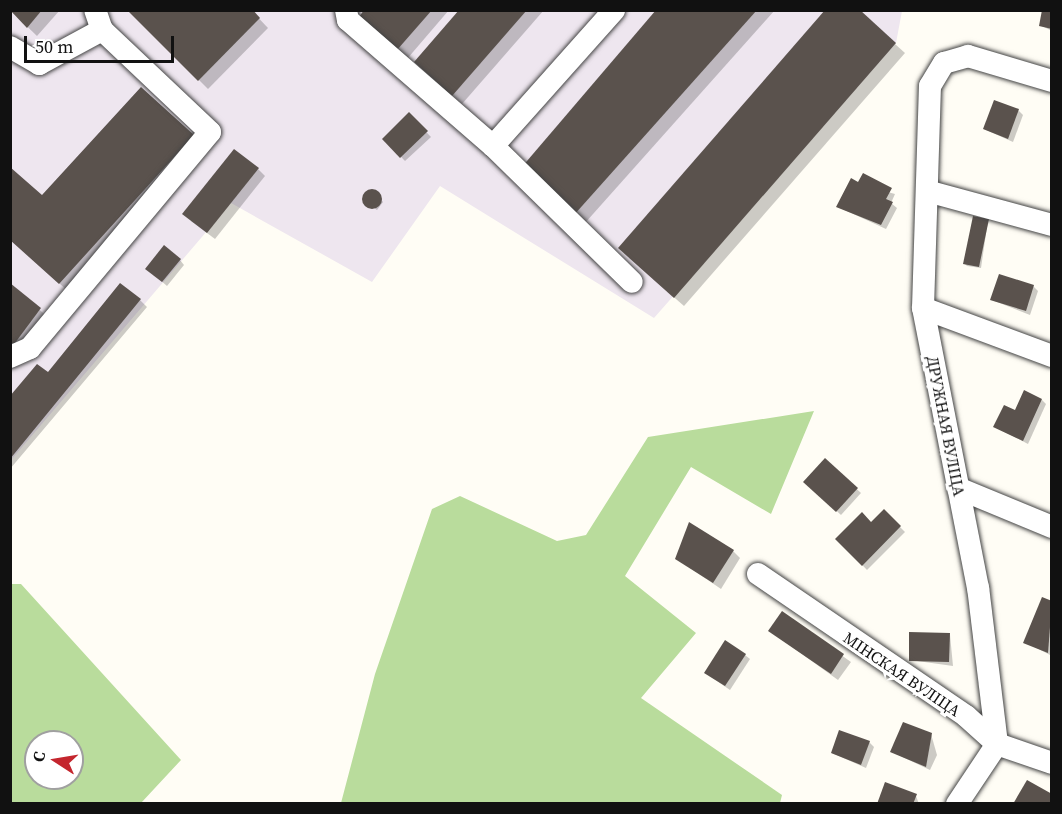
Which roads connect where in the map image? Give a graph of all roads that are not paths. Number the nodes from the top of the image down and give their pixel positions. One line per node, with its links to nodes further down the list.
1 (346, 10): 6 (street)
2 (614, 10): 6 (street)
3 (99, 20): 4 (street); 12 (street)
4 (10, 47)
5 (1052, 81): 7 (street, ДРУЖНАЯ ВУЛІЦА)
6 (493, 146): 9 (street)
7 (927, 191): 8 (street); 10 (street, ДРУЖНАЯ ВУЛІЦА)
8 (1052, 225)
9 (632, 282)
10 (923, 308): 11 (street); 13 (street, ДРУЖНАЯ ВУЛІЦА)
11 (1052, 356)
12 (10, 357)
13 (958, 488): 14 (street); 16 (street, ДРУЖНАЯ ВУЛІЦА)
14 (1052, 527)
15 (758, 574): 16 (street, МІНСКАЯ ВУЛІЦА)
16 (997, 744): 17 (street, МІНСКАЯ ВУЛІЦА); 18 (street)
17 (1052, 764)
18 (957, 804)

